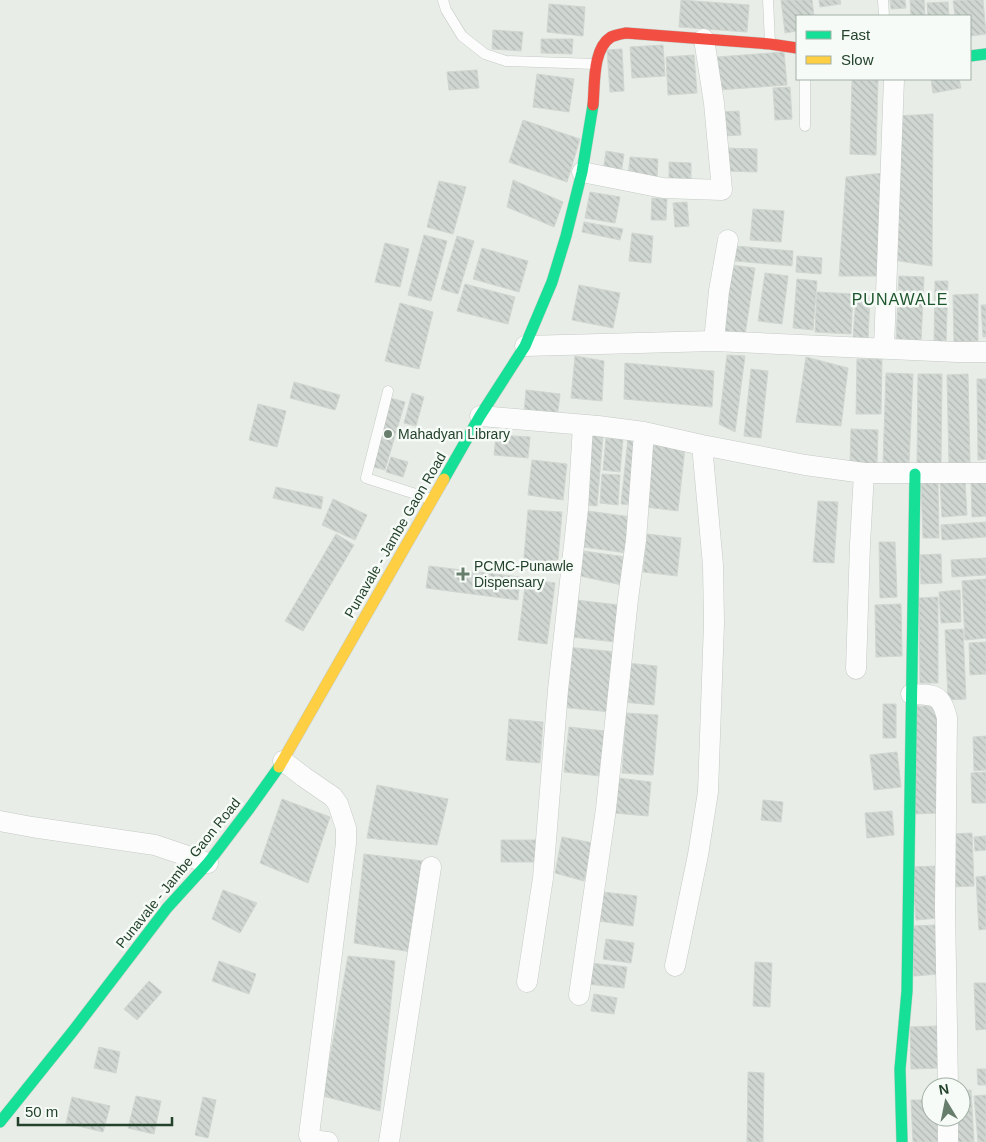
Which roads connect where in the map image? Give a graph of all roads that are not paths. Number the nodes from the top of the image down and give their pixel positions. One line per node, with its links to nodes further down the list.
1 (443, 0): 10 (lane)
2 (768, 0): 6 (lane)
3 (883, 0): 4 (lane)
4 (884, 15)
5 (704, 39): 6 (street, Punavale - Jambe Gaon Road); 10 (street, Punavale - Jambe Gaon Road); 14 (street)
6 (770, 44): 7 (street, Punavale - Jambe Gaon Road)
7 (796, 48)
8 (986, 54): 9 (street)
9 (971, 56)
10 (596, 64): 14 (street, Punavale - Jambe Gaon Road)
11 (805, 80): 13 (lane)
12 (894, 80): 18 (street)
13 (805, 126)
14 (582, 172): 17 (street, Punavale - Jambe Gaon Road)
15 (728, 240): 16 (street)
16 (714, 341): 17 (street); 18 (street)
17 (525, 346): 21 (street, Punavale - Jambe Gaon Road)
18 (884, 348): 19 (street)
19 (986, 352)
20 (388, 391): 28 (lane)
21 (480, 416): 22 (street); 28 (street, Punavale - Jambe Gaon Road)
22 (583, 425): 23 (street); 36 (street)
23 (644, 432): 24 (street); 37 (street)
24 (702, 445): 26 (street); 35 (street)
25 (986, 472): 27 (street)
26 (864, 473): 27 (street); 29 (street)
27 (915, 474): 30 (street)
28 (432, 500): 31 (street, Punavale - Jambe Gaon Road)
29 (856, 669)
30 (911, 694): 38 (street); 43 (street)
31 (283, 761): 33 (street, Punavale - Jambe Gaon Road); 41 (street)
32 (0, 821): 33 (street)
33 (208, 864): 39 (street, Punavale - Jambe Gaon Road)
34 (430, 867): 42 (street)
35 (675, 966)
36 (527, 982)
37 (579, 995)
38 (948, 1077)
39 (0, 1122)
40 (948, 1127): 44 (street)
41 (328, 1142)
42 (389, 1142)
43 (902, 1142)
44 (948, 1142)

